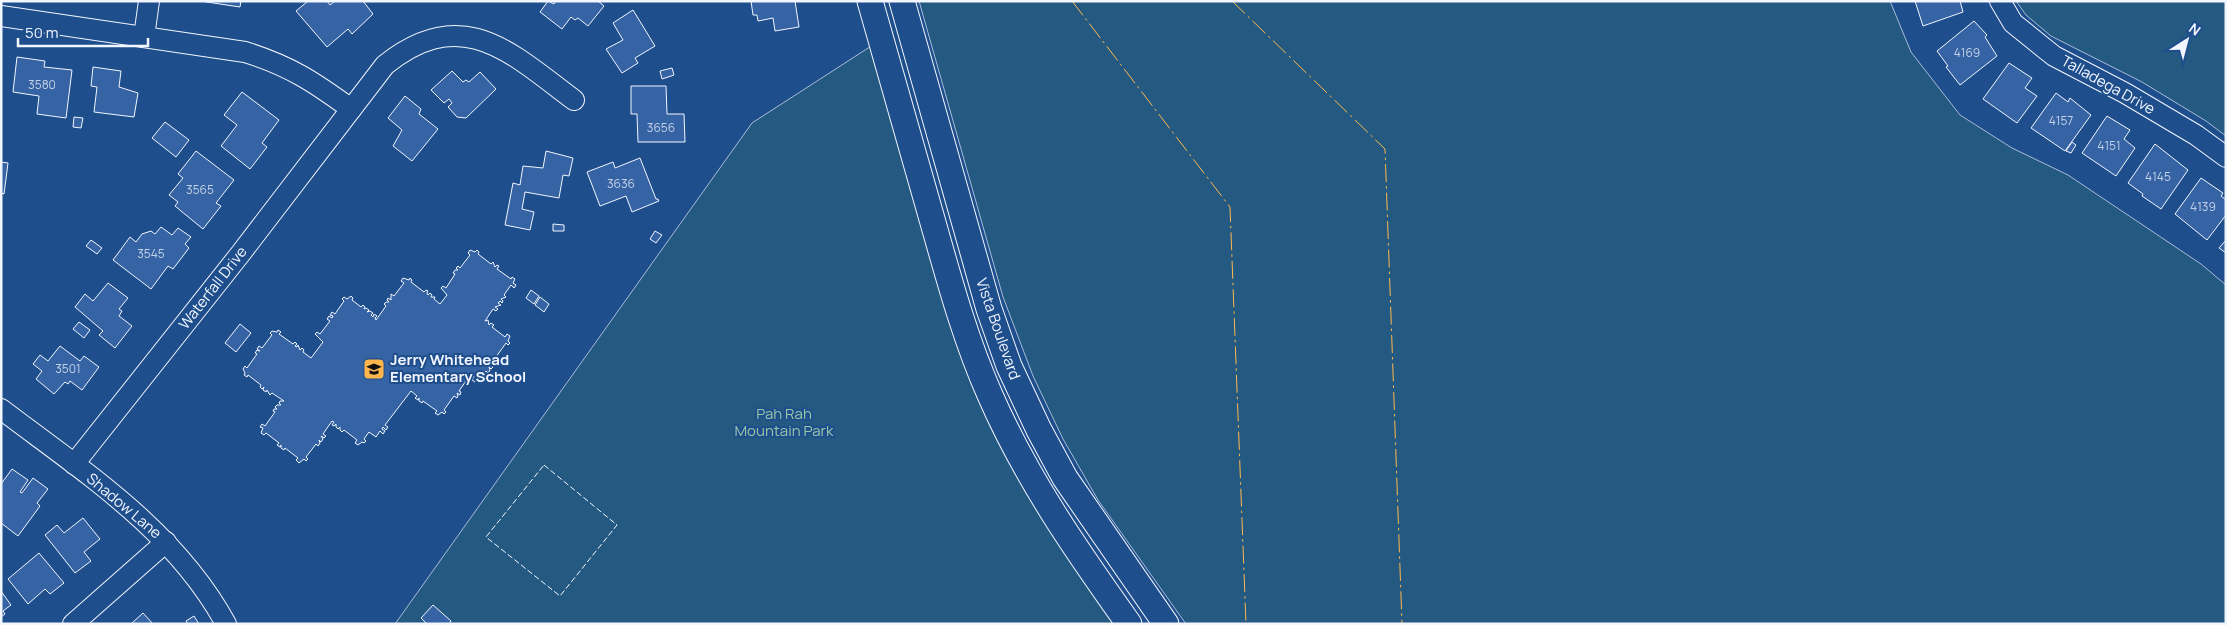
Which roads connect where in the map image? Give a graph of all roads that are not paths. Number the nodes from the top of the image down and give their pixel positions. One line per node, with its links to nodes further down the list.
1 (149, 1): 6 (street)
2 (870, 1): 15 (main road, Vista Boulevard)
3 (902, 1): 16 (main road, Vista Boulevard)
4 (2000, 1): 9 (street, Talladega Drive)
5 (1, 16): 6 (street)
6 (144, 37): 8 (street)
7 (574, 100): 8 (street, Waterfall Drive)
8 (351, 110): 11 (street, Waterfall Drive)
9 (2226, 157)
10 (1, 409): 11 (street, Shadow Lane)
11 (74, 464): 12 (street, Shadow Lane)
12 (166, 542): 13 (street); 14 (street, Shadow Lane)
13 (73, 624)
14 (226, 624)
15 (1129, 624)
16 (1166, 624)

